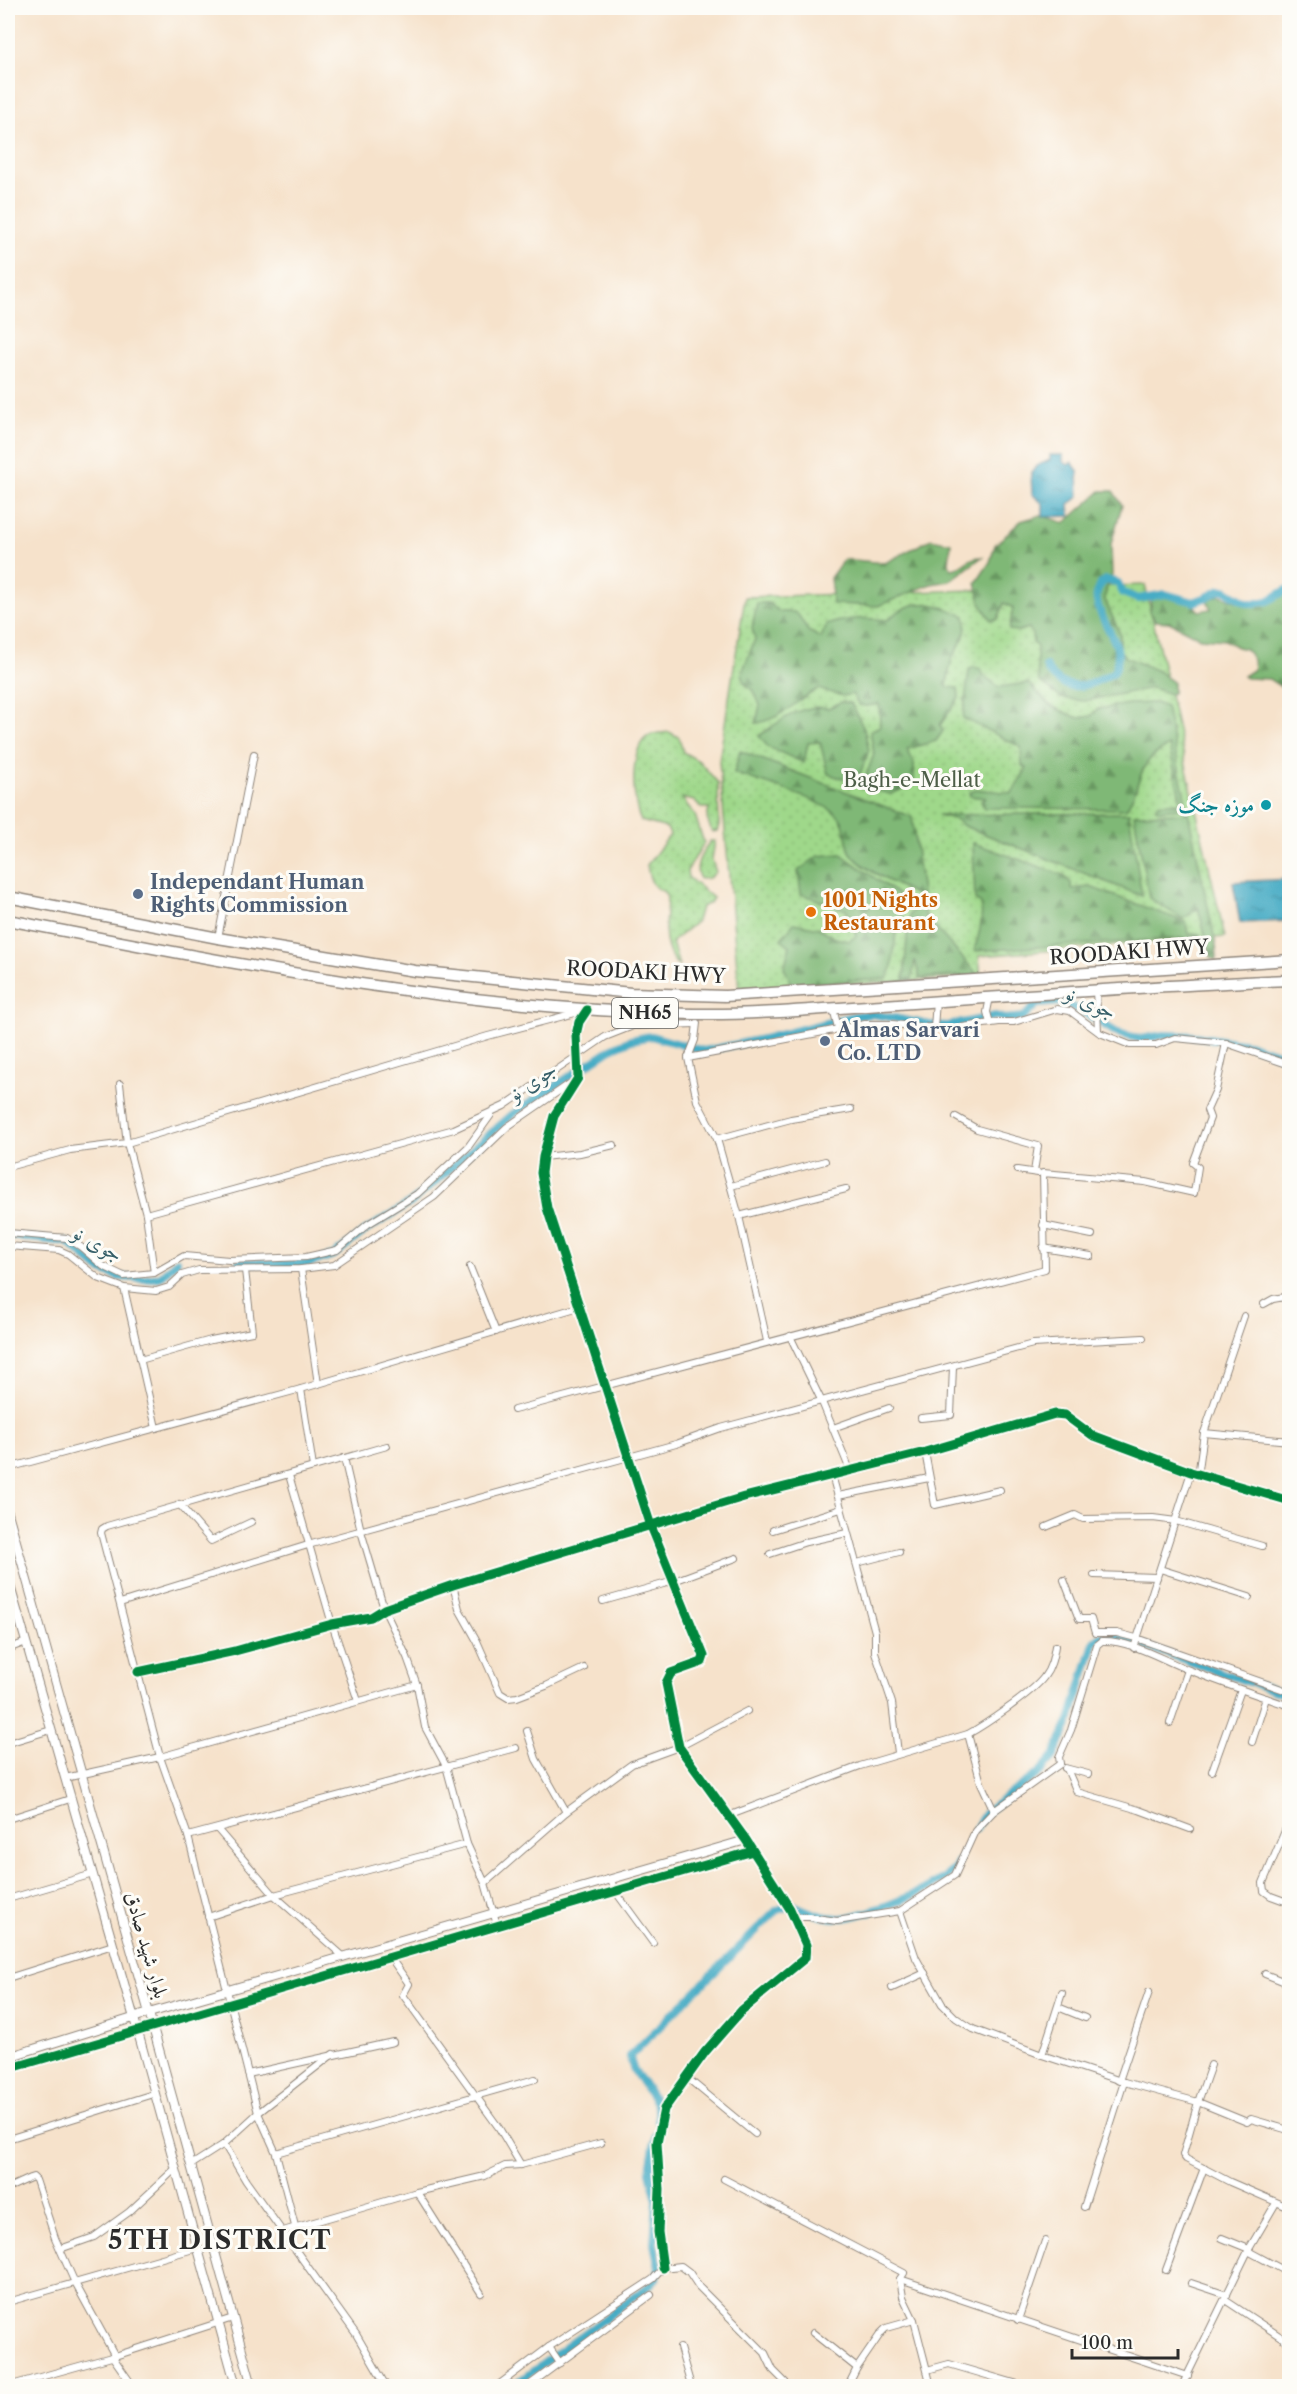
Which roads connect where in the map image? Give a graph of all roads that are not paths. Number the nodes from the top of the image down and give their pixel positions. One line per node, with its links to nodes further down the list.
1 (254, 754): 4 (street)
2 (8, 897): 4 (highway, ROODAKI HWY)
3 (8, 920): 10 (highway, ROODAKI HWY / NH65)
4 (218, 938): 5 (highway, ROODAKI HWY)
5 (1290, 960)
6 (1290, 980): 7 (highway, ROODAKI HWY / NH65)
7 (1096, 989): 8 (highway, ROODAKI HWY / NH65); 15 (street)
8 (990, 997): 9 (highway, ROODAKI HWY / NH65); 12 (street)
9 (936, 1001): 11 (highway, ROODAKI HWY / NH65); 16 (street)
10 (587, 1010): 13 (highway, ROODAKI HWY / NH65); 18 (street); 27 (street)
11 (834, 1011): 13 (highway, ROODAKI HWY / NH65); 14 (street)
12 (989, 1018): 15 (street); 16 (street)
13 (697, 1019): 18 (street); 19 (street)
14 (837, 1026): 16 (street); 19 (street)
15 (1097, 1027): 17 (street)
16 (934, 1028)
17 (1226, 1043): 20 (street); 34 (street)
18 (576, 1058): 21 (street); 24 (street)
19 (688, 1058): 26 (street)
20 (1290, 1065)
21 (578, 1078): 29 (street); 46 (street)
22 (120, 1084): 27 (street)
23 (851, 1109): 26 (street)
24 (492, 1113): 37 (street); 48 (street)
25 (956, 1117): 33 (street)
26 (717, 1139): 35 (street)
27 (127, 1143): 31 (street); 37 (street)
28 (614, 1144): 29 (street)
29 (543, 1156): 52 (street)
30 (825, 1161): 35 (street)
31 (8, 1167)
32 (1017, 1170): 33 (street)
33 (1034, 1172): 34 (street)
34 (1043, 1173): 39 (street)
35 (731, 1186): 38 (street)
36 (846, 1189): 38 (street)
37 (146, 1214): 48 (street)
38 (740, 1216): 57 (street)
39 (1043, 1225): 41 (street); 43 (street)
40 (8, 1233): 48 (street)
41 (1092, 1235)
42 (8, 1246): 49 (street)
43 (1043, 1248): 44 (street); 55 (street)
44 (1091, 1256)
45 (470, 1268): 54 (street)
46 (301, 1269): 47 (street); 60 (street)
47 (245, 1270): 49 (street); 58 (street)
48 (154, 1273)
49 (124, 1288): 58 (street)
50 (1290, 1296): 51 (street)
51 (1264, 1304)
52 (579, 1307): 54 (street); 61 (street)
53 (1244, 1316): 69 (street)
54 (496, 1332): 60 (street)
55 (790, 1336): 57 (street); 63 (street)
56 (1143, 1338): 59 (street)
57 (767, 1341): 61 (street)
58 (140, 1360): 67 (street)
59 (953, 1367): 63 (street); 66 (street)
60 (318, 1384): 62 (street)
61 (603, 1385): 65 (street); 74 (street)
62 (301, 1389): 67 (street); 75 (street)
63 (822, 1402): 68 (street); 74 (street)
64 (889, 1408): 68 (street)
65 (514, 1410)
66 (921, 1418)
67 (156, 1428): 76 (street)
68 (833, 1428): 77 (street)
69 (1204, 1433): 70 (street); 78 (street)
70 (1290, 1441)
71 (387, 1446): 73 (street)
72 (925, 1452): 77 (street); 78 (street); 81 (street)
73 (344, 1458): 75 (street); 93 (street)
74 (628, 1458): 90 (street); 93 (street)
75 (313, 1467): 79 (street)
76 (8, 1468)
77 (850, 1470): 80 (street)
78 (1191, 1472): 84 (street); 88 (street)
79 (289, 1475): 85 (street); 95 (street)
80 (832, 1475): 83 (street); 90 (street)
81 (929, 1478): 82 (street); 83 (street)
82 (1000, 1490)
83 (838, 1496): 86 (street)
84 (1290, 1501)
85 (179, 1504): 89 (street); 110 (street)
86 (841, 1509): 92 (street); 94 (street)
87 (8, 1513): 141 (main road, بلوار شهید صادق)
88 (1176, 1521): 91 (street); 96 (street); 101 (street)
89 (250, 1522)
90 (651, 1526): 106 (street); 107 (street)
91 (1046, 1527)
92 (773, 1530)
93 (361, 1532): 95 (street); 111 (street)
94 (847, 1533): 98 (street); 100 (street)
95 (308, 1545): 110 (street); 112 (street)
96 (1262, 1546)
97 (899, 1552): 100 (street)
98 (770, 1554)
99 (736, 1558): 106 (street)
100 (857, 1563): 135 (street)
101 (1160, 1569): 103 (street); 108 (street)
102 (1094, 1575): 103 (street)
103 (1157, 1577): 114 (street)
104 (8, 1579): 113 (main road, بلوار شهید صادق)
105 (1064, 1580): 114 (street)
106 (674, 1581): 109 (street); 133 (street)
107 (453, 1585): 111 (street); 117 (street)
108 (1249, 1597)
109 (603, 1601)
110 (120, 1603): 119 (street)
111 (384, 1609): 112 (street); 120 (street)
112 (332, 1624): 119 (street); 124 (street)
113 (26, 1642): 116 (street); 128 (main road, بلوار شهید صادق)
114 (1135, 1644): 118 (street); 122 (street); 137 (street)
115 (1055, 1647): 130 (street)
116 (8, 1649)
117 (584, 1668)
118 (1188, 1670): 121 (street); 127 (street)
119 (138, 1672): 136 (street)
120 (417, 1686): 124 (street); 138 (street)
121 (1241, 1690): 123 (street); 140 (street)
122 (1290, 1692)
123 (1266, 1698): 125 (street); 131 (street)
124 (358, 1701): 136 (street)
125 (1290, 1706)
126 (747, 1711): 133 (street)
127 (1170, 1723)
128 (51, 1730): 132 (street); 143 (main road, بلوار شهید صادق)
129 (527, 1731): 146 (street)
130 (968, 1734): 135 (street); 145 (street)
131 (1252, 1742)
132 (8, 1743)
133 (679, 1747): 146 (street); 147 (street)
134 (516, 1748): 138 (street)
135 (898, 1753): 147 (street)
136 (160, 1757): 141 (street); 152 (street)
137 (1060, 1764): 139 (street); 145 (street)
138 (446, 1766): 151 (street); 154 (street)
139 (1067, 1769): 142 (street); 150 (street)
140 (1212, 1771)
141 (81, 1773): 143 (street); 182 (main road, بلوار شهید صادق)
142 (1088, 1774)
143 (65, 1778): 144 (main road, بلوار شهید صادق)
144 (70, 1799): 148 (street); 156 (main road, بلوار شهید صادق)
145 (992, 1808): 163 (street)
146 (566, 1812): 158 (street)
147 (729, 1816): 153 (street)
148 (8, 1819)
149 (1290, 1819): 162 (street)
150 (1190, 1829)
151 (219, 1830): 152 (street); 160 (street)
152 (188, 1836): 165 (street)
153 (746, 1840): 155 (street); 157 (main road)
154 (467, 1844): 158 (street); 160 (street)
155 (753, 1851): 159 (main road); 166 (street)
156 (93, 1874): 161 (street); 169 (main road, بلوار شهید صادق)
157 (611, 1880): 159 (street); 164 (main road)
158 (485, 1883): 164 (street)
159 (615, 1891): 167 (main road); 168 (street)
160 (274, 1894): 165 (street); 171 (street)
161 (8, 1899)
162 (1290, 1903)
163 (900, 1911): 166 (street); 172 (street)
164 (494, 1914): 167 (street); 171 (main road)
165 (208, 1917): 177 (street)
166 (793, 1917): 194 (street)
167 (497, 1925): 170 (main road)
168 (653, 1943)
169 (113, 1945): 174 (street); 183 (main road, بلوار شهید صادق)
170 (390, 1957): 180 (main road); 198 (street)
171 (344, 1958): 177 (main road)
172 (925, 1973): 176 (street); 189 (street)
173 (1265, 1974): 175 (street)
174 (8, 1978)
175 (1290, 1984)
176 (892, 1988)
177 (227, 1991): 180 (street); 182 (main road)
178 (1149, 1992): 196 (street)
179 (1062, 1993): 181 (street)
180 (230, 2003): 185 (main road); 193 (street)
181 (1058, 2007): 184 (street); 189 (street)
182 (149, 2013): 183 (main road); 185 (main road, بلوار شهید صادق)
183 (134, 2018): 186 (main road, بلوار شهید صادق); 190 (main road)
184 (1085, 2018)
185 (152, 2025): 186 (main road); 207 (main road, بلوار شهید صادق)
186 (137, 2030): 192 (main road); 197 (main road, بلوار شهید صادق)
187 (393, 2042): 188 (street)
188 (333, 2054): 193 (street); 200 (street)
189 (1042, 2055): 196 (street)
190 (8, 2057)
191 (1211, 2065): 199 (street)
192 (8, 2069)
193 (248, 2074): 200 (street)
194 (686, 2077): 202 (street); 225 (street)
195 (535, 2079): 198 (street)
196 (1121, 2082): 199 (street); 216 (street)
197 (153, 2094): 203 (street); 210 (main road, بلوار شهید صادق)
198 (475, 2095): 206 (street); 208 (street)
199 (1198, 2102): 201 (street); 209 (street)
200 (258, 2113): 205 (street); 206 (street)
201 (1290, 2127)
202 (755, 2134)
203 (8, 2139)
204 (601, 2143): 208 (street)
205 (224, 2144): 207 (street); 219 (street)
206 (276, 2153): 218 (street)
207 (191, 2165): 235 (main road, بلوار شهید صادق)
208 (521, 2165): 213 (street)
209 (1203, 2168): 215 (street); 226 (street)
210 (176, 2169): 222 (main road, بلوار شهید صادق); 223 (street)
211 (724, 2179): 228 (street)
212 (8, 2188): 223 (street)
213 (417, 2192): 218 (street); 231 (street)
214 (1290, 2198): 217 (street)
215 (1276, 2203): 217 (street); 224 (street)
216 (1084, 2207)
217 (1288, 2208)
218 (295, 2226): 219 (street)
219 (283, 2231): 252 (street)
220 (1222, 2238): 224 (street)
221 (1045, 2241): 237 (street)
222 (197, 2248): 229 (street); 238 (main road, بلوار شهید صادق)
223 (60, 2249): 229 (street)
224 (1249, 2250): 227 (street); 233 (street)
225 (663, 2268): 241 (street); 256 (street)
226 (1166, 2270)
227 (1289, 2273)
228 (902, 2276): 236 (street); 237 (street)
229 (75, 2283): 234 (street); 243 (street)
230 (1191, 2283): 233 (street)
231 (481, 2293)
232 (651, 2295): 244 (street)
233 (1226, 2298): 240 (street); 247 (street)
234 (8, 2302)
235 (233, 2318): 238 (street); 251 (main road, بلوار شهید صادق)
236 (914, 2320): 245 (street); 246 (street)
237 (1018, 2320): 247 (street)
238 (218, 2322): 243 (street); 250 (main road, بلوار شهید صادق)
239 (813, 2333): 245 (street)
240 (1290, 2343)
241 (549, 2348): 244 (street); 253 (street)
242 (680, 2348): 255 (street)
243 (114, 2356): 248 (street); 249 (street)
244 (560, 2363): 254 (street)
245 (857, 2368): 257 (street)
246 (927, 2370): 258 (street); 259 (street)
247 (1188, 2376): 260 (street)
248 (8, 2386)
249 (133, 2386)
250 (236, 2386)
251 (252, 2386)
252 (386, 2386)
253 (497, 2386)
254 (528, 2386)
255 (691, 2386)
256 (789, 2386)
257 (848, 2386)
258 (931, 2386)
259 (1024, 2386)
260 (1182, 2386)

